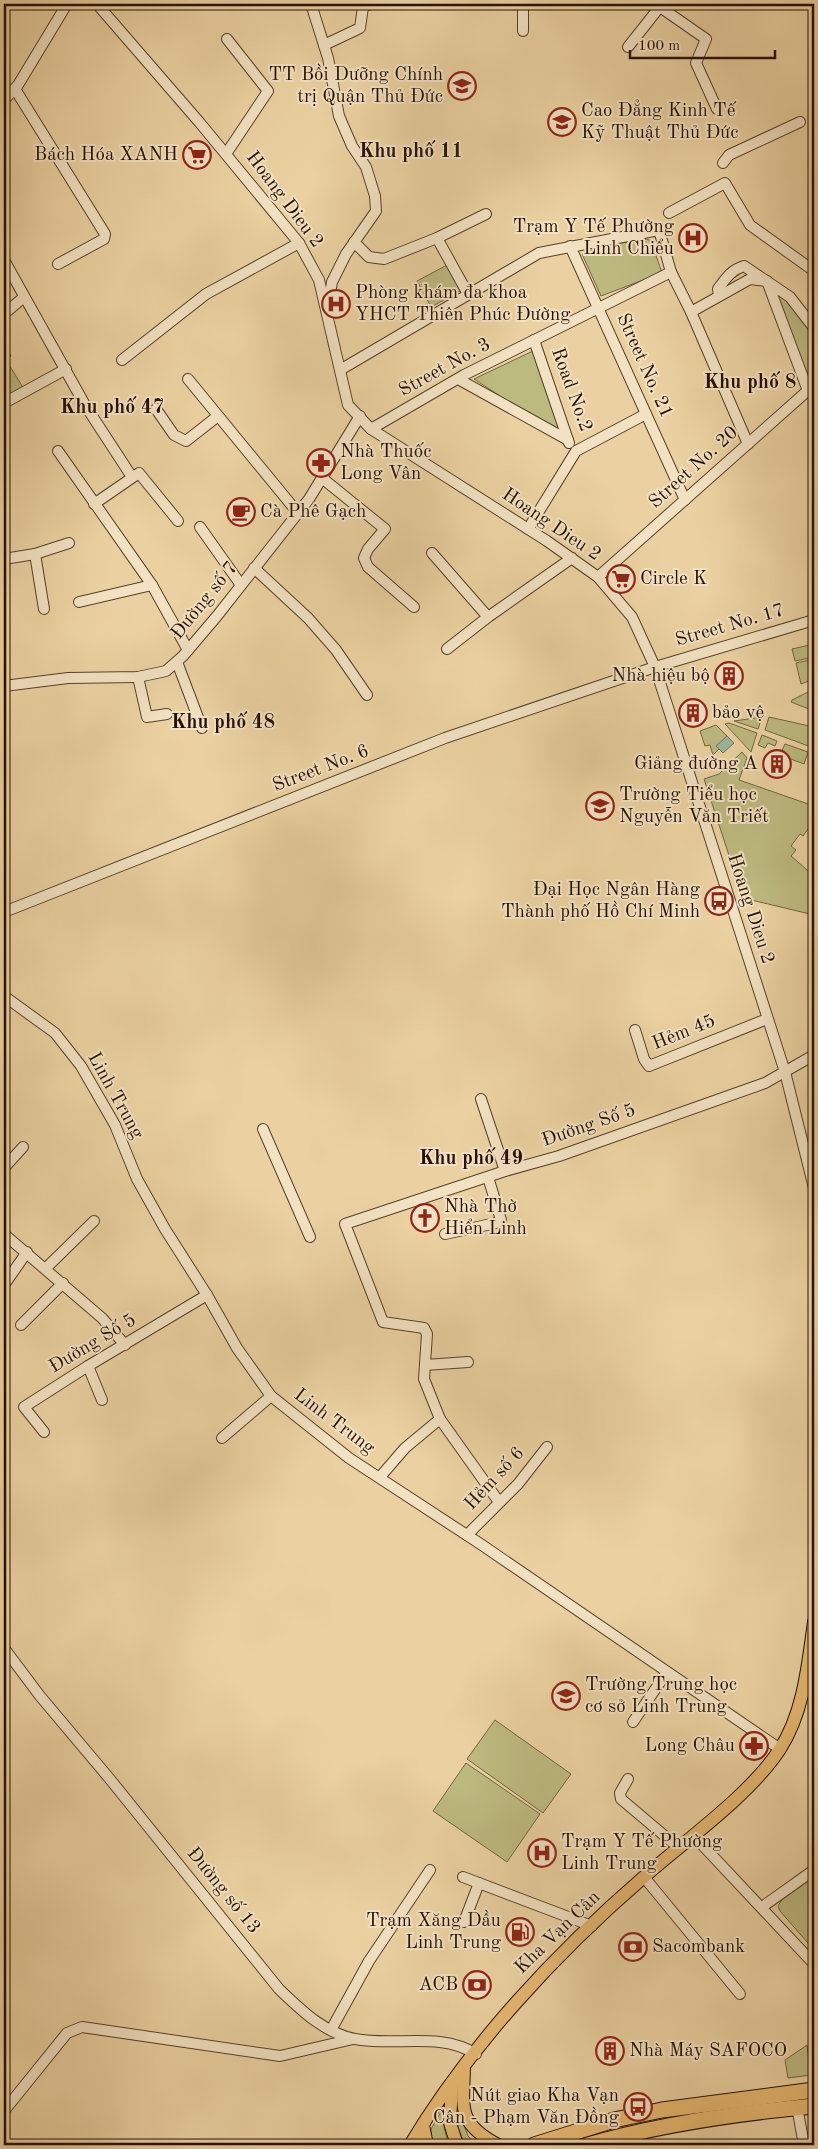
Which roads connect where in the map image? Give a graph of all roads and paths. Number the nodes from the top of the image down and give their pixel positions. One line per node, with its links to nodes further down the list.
1 (67, 4): 12 (street)
2 (97, 4): 16 (street, Hoang Dieu 2)
3 (311, 4): 10 (street)
4 (372, 4): 10 (street)
5 (523, 4): 8 (street)
6 (647, 4): 7 (street)
7 (661, 5): 11 (street); 14 (street)
8 (523, 31)
9 (227, 39): 16 (street)
10 (324, 45): 21 (street)
11 (628, 47)
12 (15, 89): 13 (street); 25 (street)
13 (4, 100)
14 (717, 109)
15 (800, 122): 17 (street)
16 (226, 154): 22 (street, Hoang Dieu 2)
17 (723, 163)
18 (669, 213): 26 (street)
19 (486, 214): 20 (street)
20 (438, 238): 21 (street); 29 (street)
21 (354, 242): 33 (street)
22 (299, 243): 33 (street, Hoang Dieu 2); 38 (street)
23 (570, 246): 27 (street); 29 (street); 32 (street, Street No. 21)
24 (4, 260): 30 (street)
25 (58, 264)
26 (814, 271)
27 (671, 272): 32 (street, Street No. 3); 34 (street)
28 (767, 281): 31 (street); 31 (street); 36 (street); 43 (street)
29 (468, 294): 40 (street)
30 (24, 296): 35 (street); 39 (street)
31 (719, 296): 34 (street)
32 (598, 307): 37 (street, Street No. 3); 46 (street, Street No. 21)
33 (327, 309): 40 (street, Hoang Dieu 2)
34 (691, 312): 51 (street)
35 (4, 314)
36 (814, 328)
37 (534, 340): 42 (street, Street No. 3); 50 (street, Road No.2)
38 (122, 360)
39 (66, 369): 44 (street); 54 (street)
40 (340, 370): 48 (street, Hoang Dieu 2)
41 (188, 379): 47 (street)
42 (458, 379): 49 (street, Street No. 3); 50 (street)
43 (811, 388): 51 (street, Street No. 20)
44 (4, 403)
45 (156, 409): 47 (street)
46 (646, 414): 53 (street); 56 (street, Street No. 21)
47 (218, 416): 58 (street)
48 (360, 416): 49 (street, Hoang Dieu 2); 55 (street, Đường số 7)
49 (371, 429): 61 (street, Hoang Dieu 2)
50 (568, 440): 53 (street, Road No.2)
51 (748, 444): 56 (street, Street No. 20)
52 (58, 451): 57 (street)
53 (576, 451): 61 (street)
54 (132, 476): 57 (street); 59 (street)
55 (322, 478): 58 (street, Đường số 7); 72 (street)
56 (685, 500): 68 (street, Street No. 20)
57 (94, 504): 69 (street)
58 (298, 513): 67 (street, Đường số 7)
59 (178, 520)
60 (200, 527): 70 (street)
61 (528, 529): 65 (street, Hoang Dieu 2)
62 (69, 543): 64 (street)
63 (432, 553): 74 (street)
64 (35, 554): 66 (street); 73 (street)
65 (572, 558): 68 (street, Hoang Dieu 2); 74 (street)
66 (4, 559)
67 (254, 568): 70 (street, Đường số 7); 82 (street)
68 (598, 577): 79 (street, Hoang Dieu 2)
69 (152, 585): 71 (street); 77 (street)
70 (240, 585): 77 (street, Đường số 7)
71 (78, 602)
72 (414, 607)
73 (44, 609)
74 (488, 617): 76 (street)
75 (814, 620): 79 (street, Street No. 17)
76 (447, 649)
77 (188, 650): 78 (street, Đường số 7)
78 (177, 662): 80 (street, Đường số 7); 84 (street)
79 (655, 667): 85 (street, Street No. 6); 87 (street, Hoang Dieu 2)
80 (138, 678): 81 (street, Đường số 7); 83 (street)
81 (4, 686)
82 (367, 695)
83 (168, 714)
84 (202, 728)
85 (4, 912)
86 (4, 996): 107 (street, Linh Trung)
87 (767, 1019): 88 (street, Hẻm 45); 90 (street, Hoang Dieu 2)
88 (635, 1030)
89 (814, 1055): 90 (street, Đường Số 5)
90 (785, 1072): 94 (street, Hoang Dieu 2); 96 (street, Đường Số 5)
91 (481, 1099): 96 (street)
92 (263, 1129): 102 (street)
93 (23, 1148): 95 (street)
94 (810, 1152): 98 (street, Hoang Dieu 2)
95 (4, 1168)
96 (505, 1171): 97 (street, Đường Số 5)
97 (488, 1177): 101 (street); 111 (street, Đường Số 5)
98 (814, 1188)
99 (94, 1220): 104 (street)
100 (4, 1234): 103 (street)
101 (444, 1234)
102 (310, 1238)
103 (27, 1252): 104 (street); 106 (street)
104 (46, 1268): 105 (street)
105 (63, 1283): 108 (street); 109 (street)
106 (4, 1285)
107 (208, 1296): 109 (street, Đường Số 5); 113 (street, Linh Trung)
108 (21, 1324)
109 (125, 1345): 112 (street, Đường Số 5)
110 (468, 1362): 111 (street)
111 (425, 1365): 115 (street)
112 (88, 1366): 114 (street); 116 (street, Đường Số 5)
113 (271, 1396): 117 (street); 119 (street, Linh Trung)
114 (102, 1400)
115 (440, 1419): 119 (street); 120 (street)
116 (44, 1432)
117 (222, 1438)
118 (547, 1447): 120 (street, Hẻm số 6)
119 (380, 1477): 121 (street, Linh Trung)
120 (499, 1502): 121 (street, Hẻm số 6)
121 (467, 1535): 124 (street, Linh Trung)
122 (814, 1622): 126 (main road, Kha Vạn Cân)
123 (4, 1648): 140 (street, Đường số 13)
124 (667, 1672): 125 (street); 126 (street, Linh Trung)
125 (633, 1722)
126 (780, 1749): 128 (main road, Kha Vạn Cân)
127 (628, 1779): 129 (street)
128 (693, 1835): 129 (main road, Kha Vạn Cân); 135 (street)
129 (679, 1848): 133 (main road, Kha Vạn Cân)
130 (430, 1870): 140 (street)
131 (814, 1870): 135 (street)
132 (463, 1876): 134 (street)
133 (644, 1876): 137 (main road, Kha Vạn Cân); 139 (street)
134 (479, 1883): 136 (street); 137 (street)
135 (762, 1907): 138 (street)
136 (464, 1922)
137 (592, 1926): 142 (main road, Kha Vạn Cân)
138 (814, 1964)
139 (740, 1994)
140 (331, 2030): 141 (street, Đường số 13)
141 (354, 2039): 142 (street, Đường số 13); 148 (street)
142 (476, 2054): 143 (main road, Kha Vạn Cân)
143 (464, 2067): 144 (main road, Kha Vạn Cân); 153 (main road)
144 (452, 2081): 149 (main road, Kha Vạn Cân); 152 (main road)
145 (814, 2090): 154 (highway)
146 (814, 2106): 147 (highway)
147 (797, 2107): 155 (highway); 156 (street)
148 (4, 2111)
149 (422, 2125): 150 (main road, Kha Vạn Cân); 151 (main road)
150 (410, 2145)
151 (427, 2145)
152 (457, 2145)
153 (498, 2145)
154 (534, 2145)
155 (588, 2145)
156 (804, 2145)

